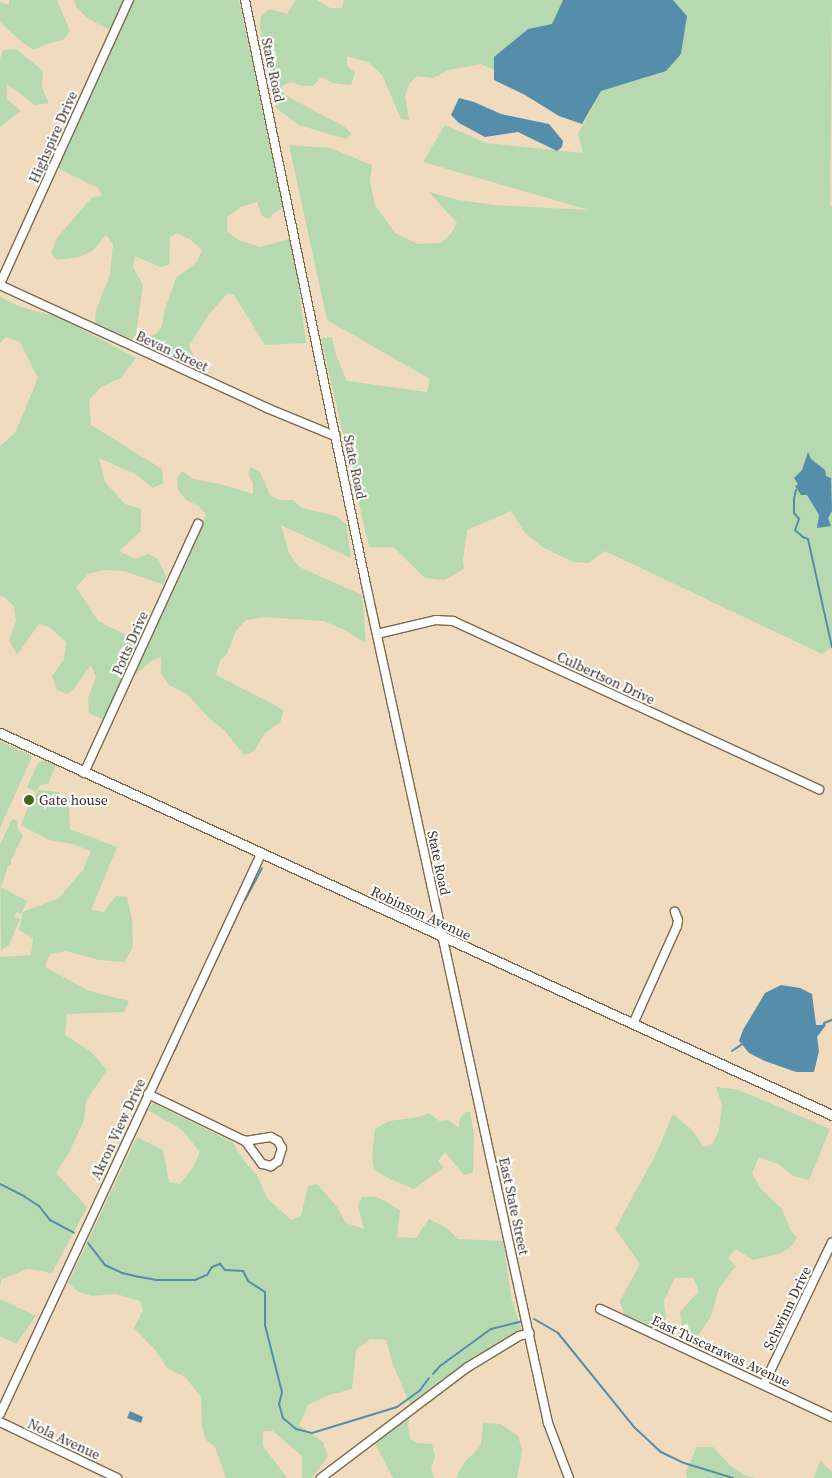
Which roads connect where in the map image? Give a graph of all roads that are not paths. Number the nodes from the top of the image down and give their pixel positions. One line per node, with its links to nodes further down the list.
1 (129, 0): 3 (street, Highspire Drive)
2 (245, 0): 4 (street, State Road)
3 (0, 285): 4 (street, Bevan Street)
4 (335, 436): 6 (street, State Road)
5 (198, 524): 8 (street, Potts Drive)
6 (378, 634): 9 (street, Culbertson Drive); 12 (street, State Road)
7 (0, 733): 8 (main road, Robinson Avenue)
8 (84, 773): 10 (main road, Robinson Avenue)
9 (819, 789)
10 (261, 854): 12 (main road, Robinson Avenue); 14 (street, Akron View Drive)
11 (675, 912): 13 (street)
12 (443, 938): 13 (main road, Robinson Avenue); 19 (street, East State Street)
13 (633, 1024): 15 (main road, Robinson Avenue)
14 (148, 1094): 16 (street); 21 (street, Akron View Drive)
15 (832, 1115)
16 (245, 1141): 16 (street)
17 (832, 1242): 20 (street, Schwinn Drive)
18 (600, 1309): 20 (street, East Tuscarawas Avenue)
19 (530, 1333): 25 (street); 26 (street, East State Street)
20 (764, 1384): 22 (street, East Tuscarawas Avenue)
21 (0, 1414)
22 (832, 1417)
23 (0, 1422): 24 (street, Nola Avenue)
24 (117, 1478)
25 (321, 1478)
26 (569, 1478)

